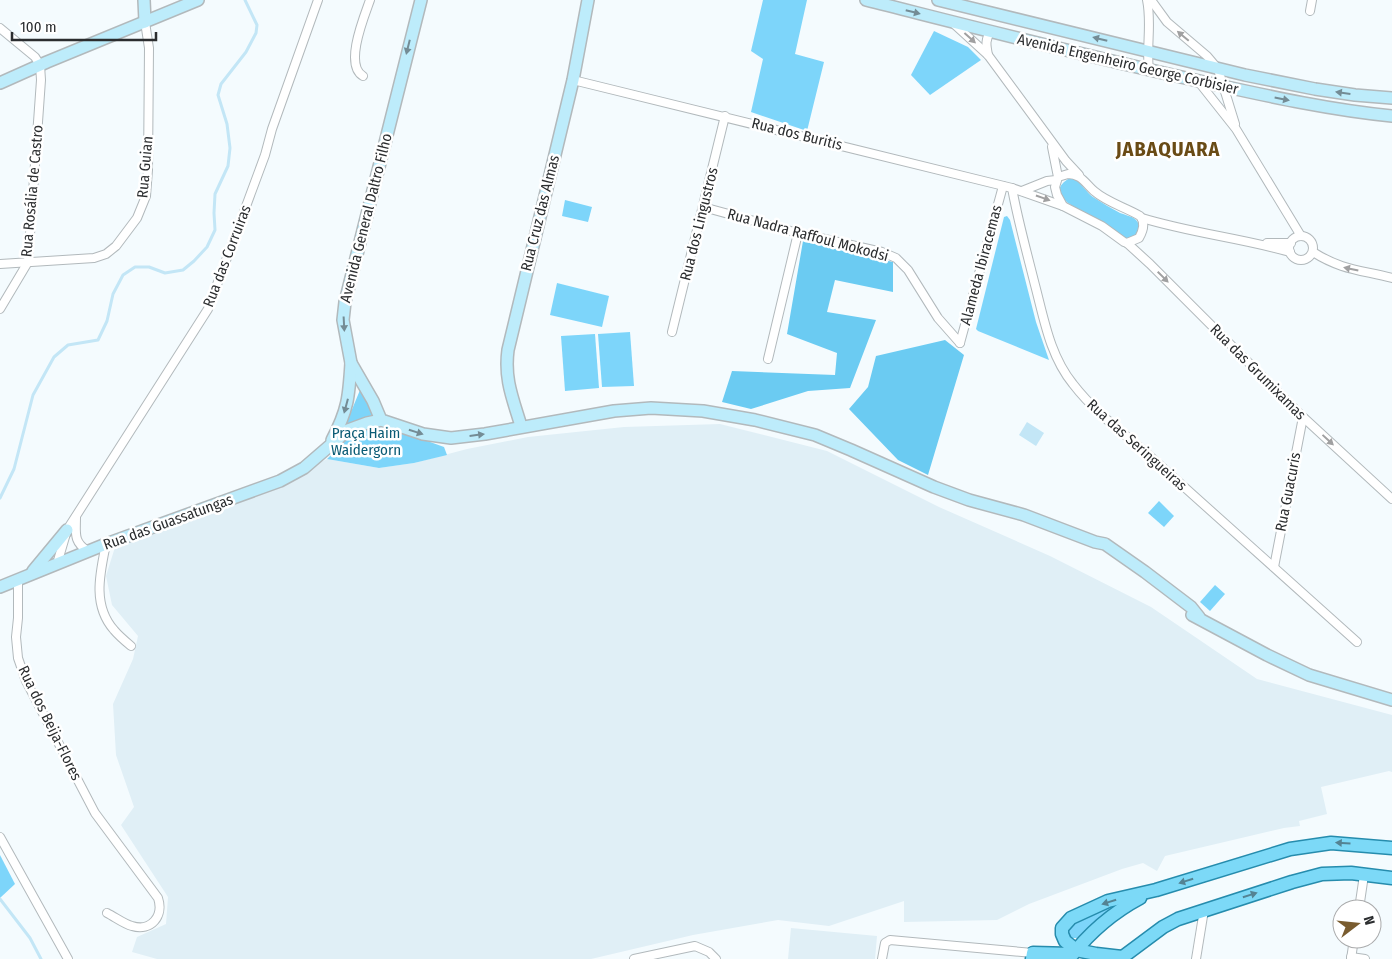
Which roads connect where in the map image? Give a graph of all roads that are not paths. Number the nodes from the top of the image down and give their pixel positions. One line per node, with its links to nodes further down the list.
1 (144, 0): 14 (street)
2 (198, 0): 14 (street)
3 (318, 0): 64 (street, Rua das Corruiras)
4 (370, 0): 24 (street)
5 (420, 0): 58 (street, Avenida General Daltro Filho, one-way to 58)
6 (588, 0): 25 (street, Rua Cruz das Almas)
7 (866, 0): 13 (street, Avenida Engenheiro George Corbisier, one-way to 13)
8 (938, 0): 11 (street, Avenida Engenheiro George Corbisier)
9 (1149, 0): 15 (street); 16 (street)
10 (1312, 0): 12 (street)
11 (956, 2): 19 (street, Avenida Engenheiro George Corbisier, one-way to 11)
12 (1310, 11)
13 (951, 21): 18 (street, Avenida Engenheiro George Corbisier); 20 (street, one-way to 20)
14 (144, 22): 21 (street); 51 (street, Rua Guian)
15 (1167, 22): 16 (street); 22 (street, one-way to 15)
16 (1150, 26): 19 (street)
17 (0, 28): 21 (street)
18 (991, 31): 20 (street); 23 (street, Avenida Engenheiro George Corbisier)
19 (1147, 50): 22 (street, Avenida Engenheiro George Corbisier); 23 (street)
20 (988, 55): 33 (street)
21 (40, 65): 27 (street); 51 (street, Rua Rosália de Castro)
22 (1218, 69): 28 (street); 29 (street, Avenida Engenheiro George Corbisier, one-way to 22)
23 (1150, 70): 26 (street, Avenida Engenheiro George Corbisier)
24 (363, 76)
25 (572, 80): 30 (street, Rua dos Buritis); 61 (street, Rua Cruz das Almas)
26 (1198, 80): 28 (street, Avenida Engenheiro George Corbisier); 32 (street)
27 (0, 83)
28 (1224, 86): 31 (street, Avenida Engenheiro George Corbisier, one-way to 31); 32 (street)
29 (1392, 98)
30 (725, 116): 36 (street, Rua dos Buritis); 40 (street, Rua dos Lingustros)
31 (1392, 116)
32 (1236, 129): 45 (street)
33 (1050, 140): 34 (street); 35 (street)
34 (1080, 177): 35 (street); 41 (street)
35 (1057, 178): 38 (street); 39 (street)
36 (1002, 186): 37 (street, Rua dos Buritis); 56 (street, Alameda Ibiracemas)
37 (1012, 188): 38 (street, Rua dos Buritis); 69 (street, Rua das Seringueiras)
38 (1022, 191): 39 (street, Rua dos Buritis, one-way to 39)
39 (1064, 206): 47 (street, Rua das Grumixamas)
40 (703, 208): 44 (street, Rua Nadra Raffoul Mokodsi); 55 (street, Rua dos Lingustros)
41 (1142, 218): 42 (street); 43 (street)
42 (1144, 227): 43 (street); 47 (street)
43 (1175, 228): 48 (street)
44 (798, 233): 56 (street, Rua Nadra Raffoul Mokodsi); 57 (street)
45 (1301, 236): 46 (street); 50 (street)
46 (1291, 242): 48 (street); 49 (street)
47 (1127, 243): 59 (street, Rua das Grumixamas, one-way to 59)
48 (1257, 243): 49 (street)
49 (1290, 252): 50 (street)
50 (1313, 252): 53 (street, one-way to 50)
51 (28, 262): 52 (street, Rua Guian); 54 (street, Rua Rosália de Castro)
52 (0, 264)
53 (1392, 278)
54 (0, 309)
55 (672, 332)
56 (960, 344)
57 (768, 359)
58 (350, 363): 60 (street, Avenida General Daltro Filho); 62 (street, one-way to 62)
59 (1303, 417): 63 (street, Rua das Grumixamas, one-way to 63); 69 (street, Rua Guacuris)
60 (381, 420): 61 (street, one-way to 61); 62 (street)
61 (521, 426): 75 (street)
62 (328, 446): 66 (street, Rua das Guassatungas)
63 (1392, 499)
64 (76, 517): 65 (street, Rua das Corruiras); 67 (street)
65 (67, 530): 68 (street, Rua das Corruiras); 70 (street)
66 (106, 544): 67 (street, Rua das Guassatungas); 74 (street)
67 (88, 551): 68 (street, Rua das Guassatungas)
68 (57, 564): 70 (street, Rua das Guassatungas)
69 (1274, 568): 73 (street, Rua das Seringueiras)
70 (30, 575): 71 (street, Rua das Guassatungas)
71 (18, 579): 72 (street, Rua das Guassatungas); 83 (street, Rua dos Beija-Flores)
72 (0, 587)
73 (1357, 642)
74 (131, 646)
75 (1392, 700)
76 (0, 837): 88 (street)
77 (1392, 848): 80 (main road, one-way to 80)
78 (1364, 874): 79 (main road); 81 (street); 82 (main road, one-way to 78)
79 (1392, 878)
80 (1156, 890): 84 (main road); 84 (main road, one-way to 84)
81 (1360, 899)
82 (1204, 910): 86 (main road); 92 (street)
83 (107, 913)
84 (1072, 954): 85 (main road); 86 (main road)
85 (1033, 956): 91 (street)
86 (1121, 958)
87 (1351, 958): 93 (street)
88 (68, 959)
89 (634, 959): 90 (street)
90 (716, 959)
91 (882, 959)
92 (1196, 959)
93 (1365, 959)

